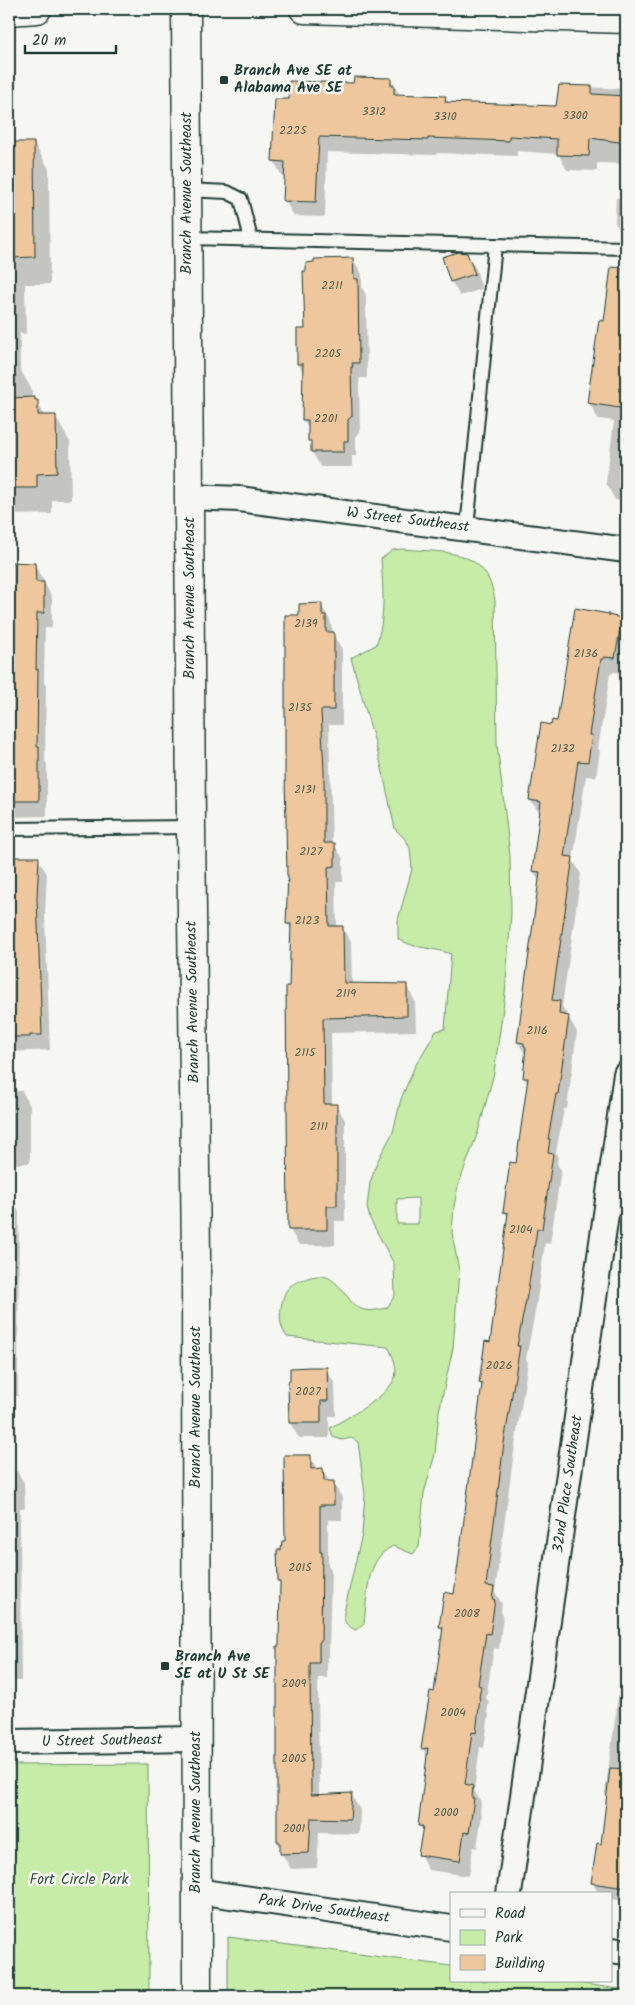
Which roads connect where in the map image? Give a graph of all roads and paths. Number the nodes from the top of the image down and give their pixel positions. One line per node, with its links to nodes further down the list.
1 (37, 9): 4 (main road)
2 (186, 9): 6 (main road, Branch Avenue Southeast)
3 (304, 9): 5 (main road)
4 (9, 11)
5 (626, 19)
6 (187, 190): 7 (main road, Branch Avenue Southeast); 8 (lane)
7 (187, 238): 8 (lane); 11 (main road, Branch Avenue Southeast)
8 (251, 239): 9 (lane)
9 (495, 245): 10 (lane); 12 (lane)
10 (626, 248)
11 (190, 497): 12 (street, W Street Southeast); 14 (main road, Branch Avenue Southeast)
12 (467, 528): 13 (street, W Street Southeast)
13 (626, 550)
14 (191, 827): 15 (lane); 17 (main road, Branch Avenue Southeast)
15 (9, 829)
16 (626, 1074): 20 (street, 32nd Place Southeast)
17 (196, 1740): 18 (street, U Street Southeast); 19 (main road, Branch Avenue Southeast)
18 (9, 1742)
19 (196, 1891): 21 (street, Park Drive Southeast); 24 (main road, Branch Avenue Southeast)
20 (509, 1892)
21 (450, 1928)
22 (612, 1950): 23 (street)
23 (626, 1952)
24 (197, 1996)

